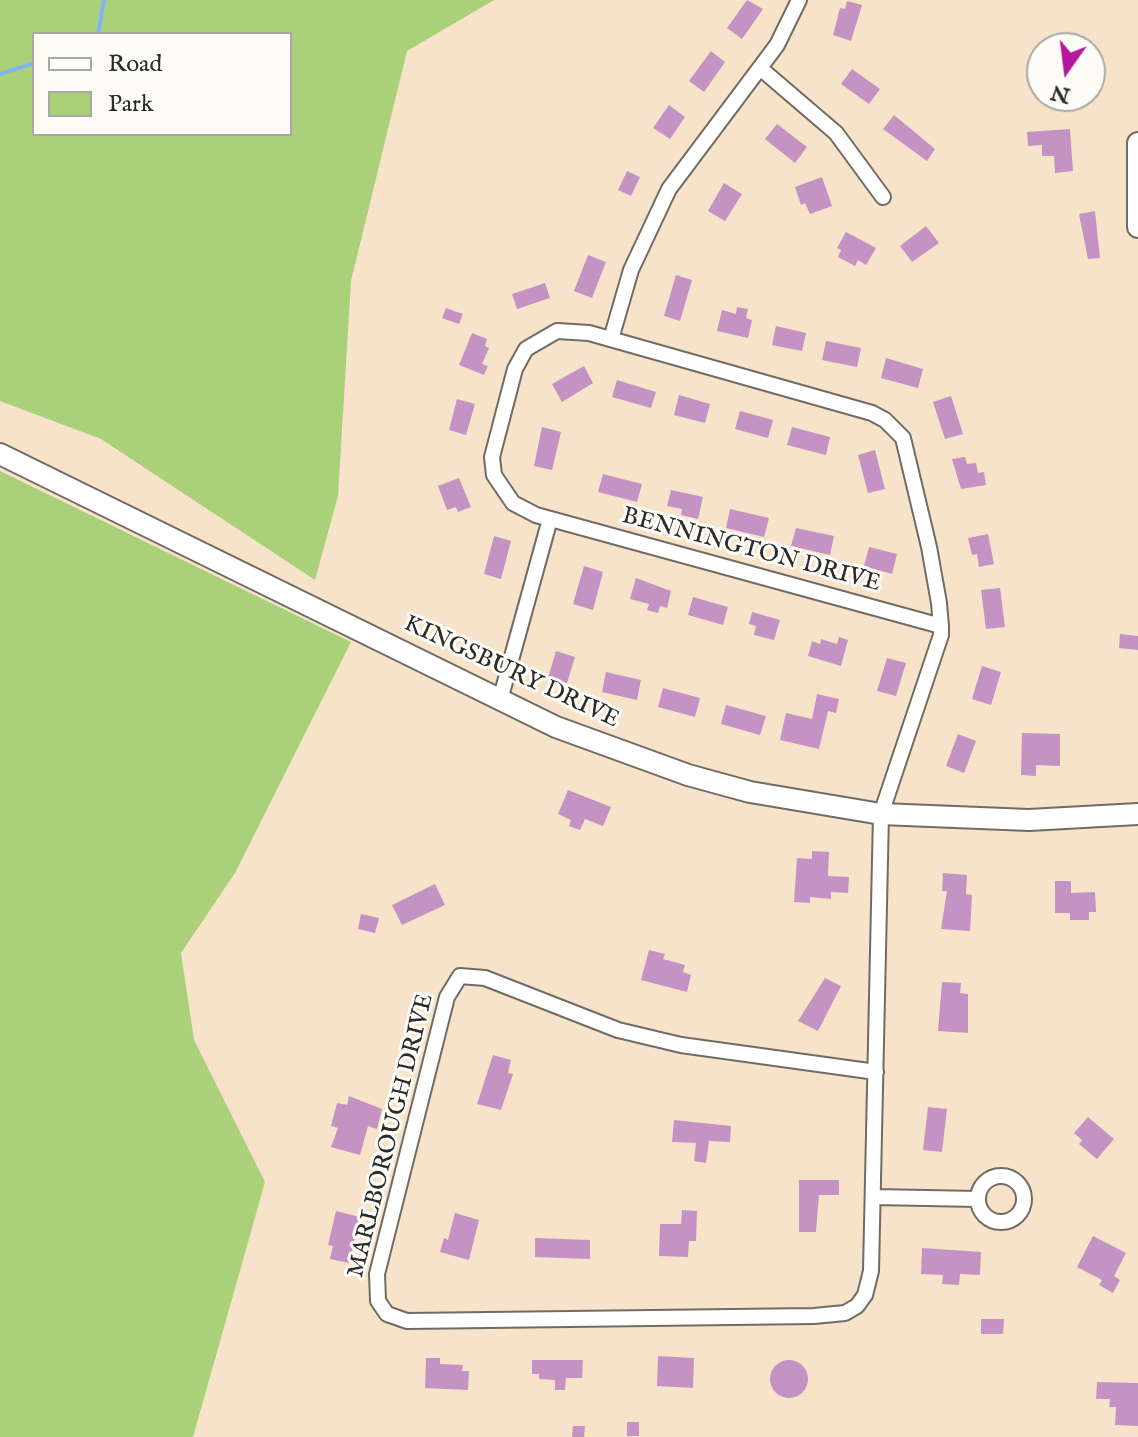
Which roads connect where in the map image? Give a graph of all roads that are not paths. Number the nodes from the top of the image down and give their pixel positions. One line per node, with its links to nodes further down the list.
1 (799, 0): 2 (street)
2 (760, 68): 4 (street); 6 (street)
3 (1138, 143): 5 (street)
4 (883, 197)
5 (1138, 227)
6 (611, 339): 8 (street, BENNINGTON DRIVE); 9 (street, BENNINGTON DRIVE)
7 (0, 454): 10 (street, KINGSBURY DRIVE)
8 (550, 519): 9 (street, BENNINGTON DRIVE); 10 (street)
9 (941, 626): 11 (street, MARLBOROUGH DRIVE)
10 (500, 700): 11 (street, KINGSBURY DRIVE)
11 (881, 814): 12 (street, KINGSBURY DRIVE); 13 (street, MARLBOROUGH DRIVE)
12 (1136, 815)
13 (876, 1072): 14 (street, MARLBOROUGH DRIVE); 14 (street, MARLBOROUGH DRIVE)
14 (874, 1197): 15 (street)
15 (978, 1199)

